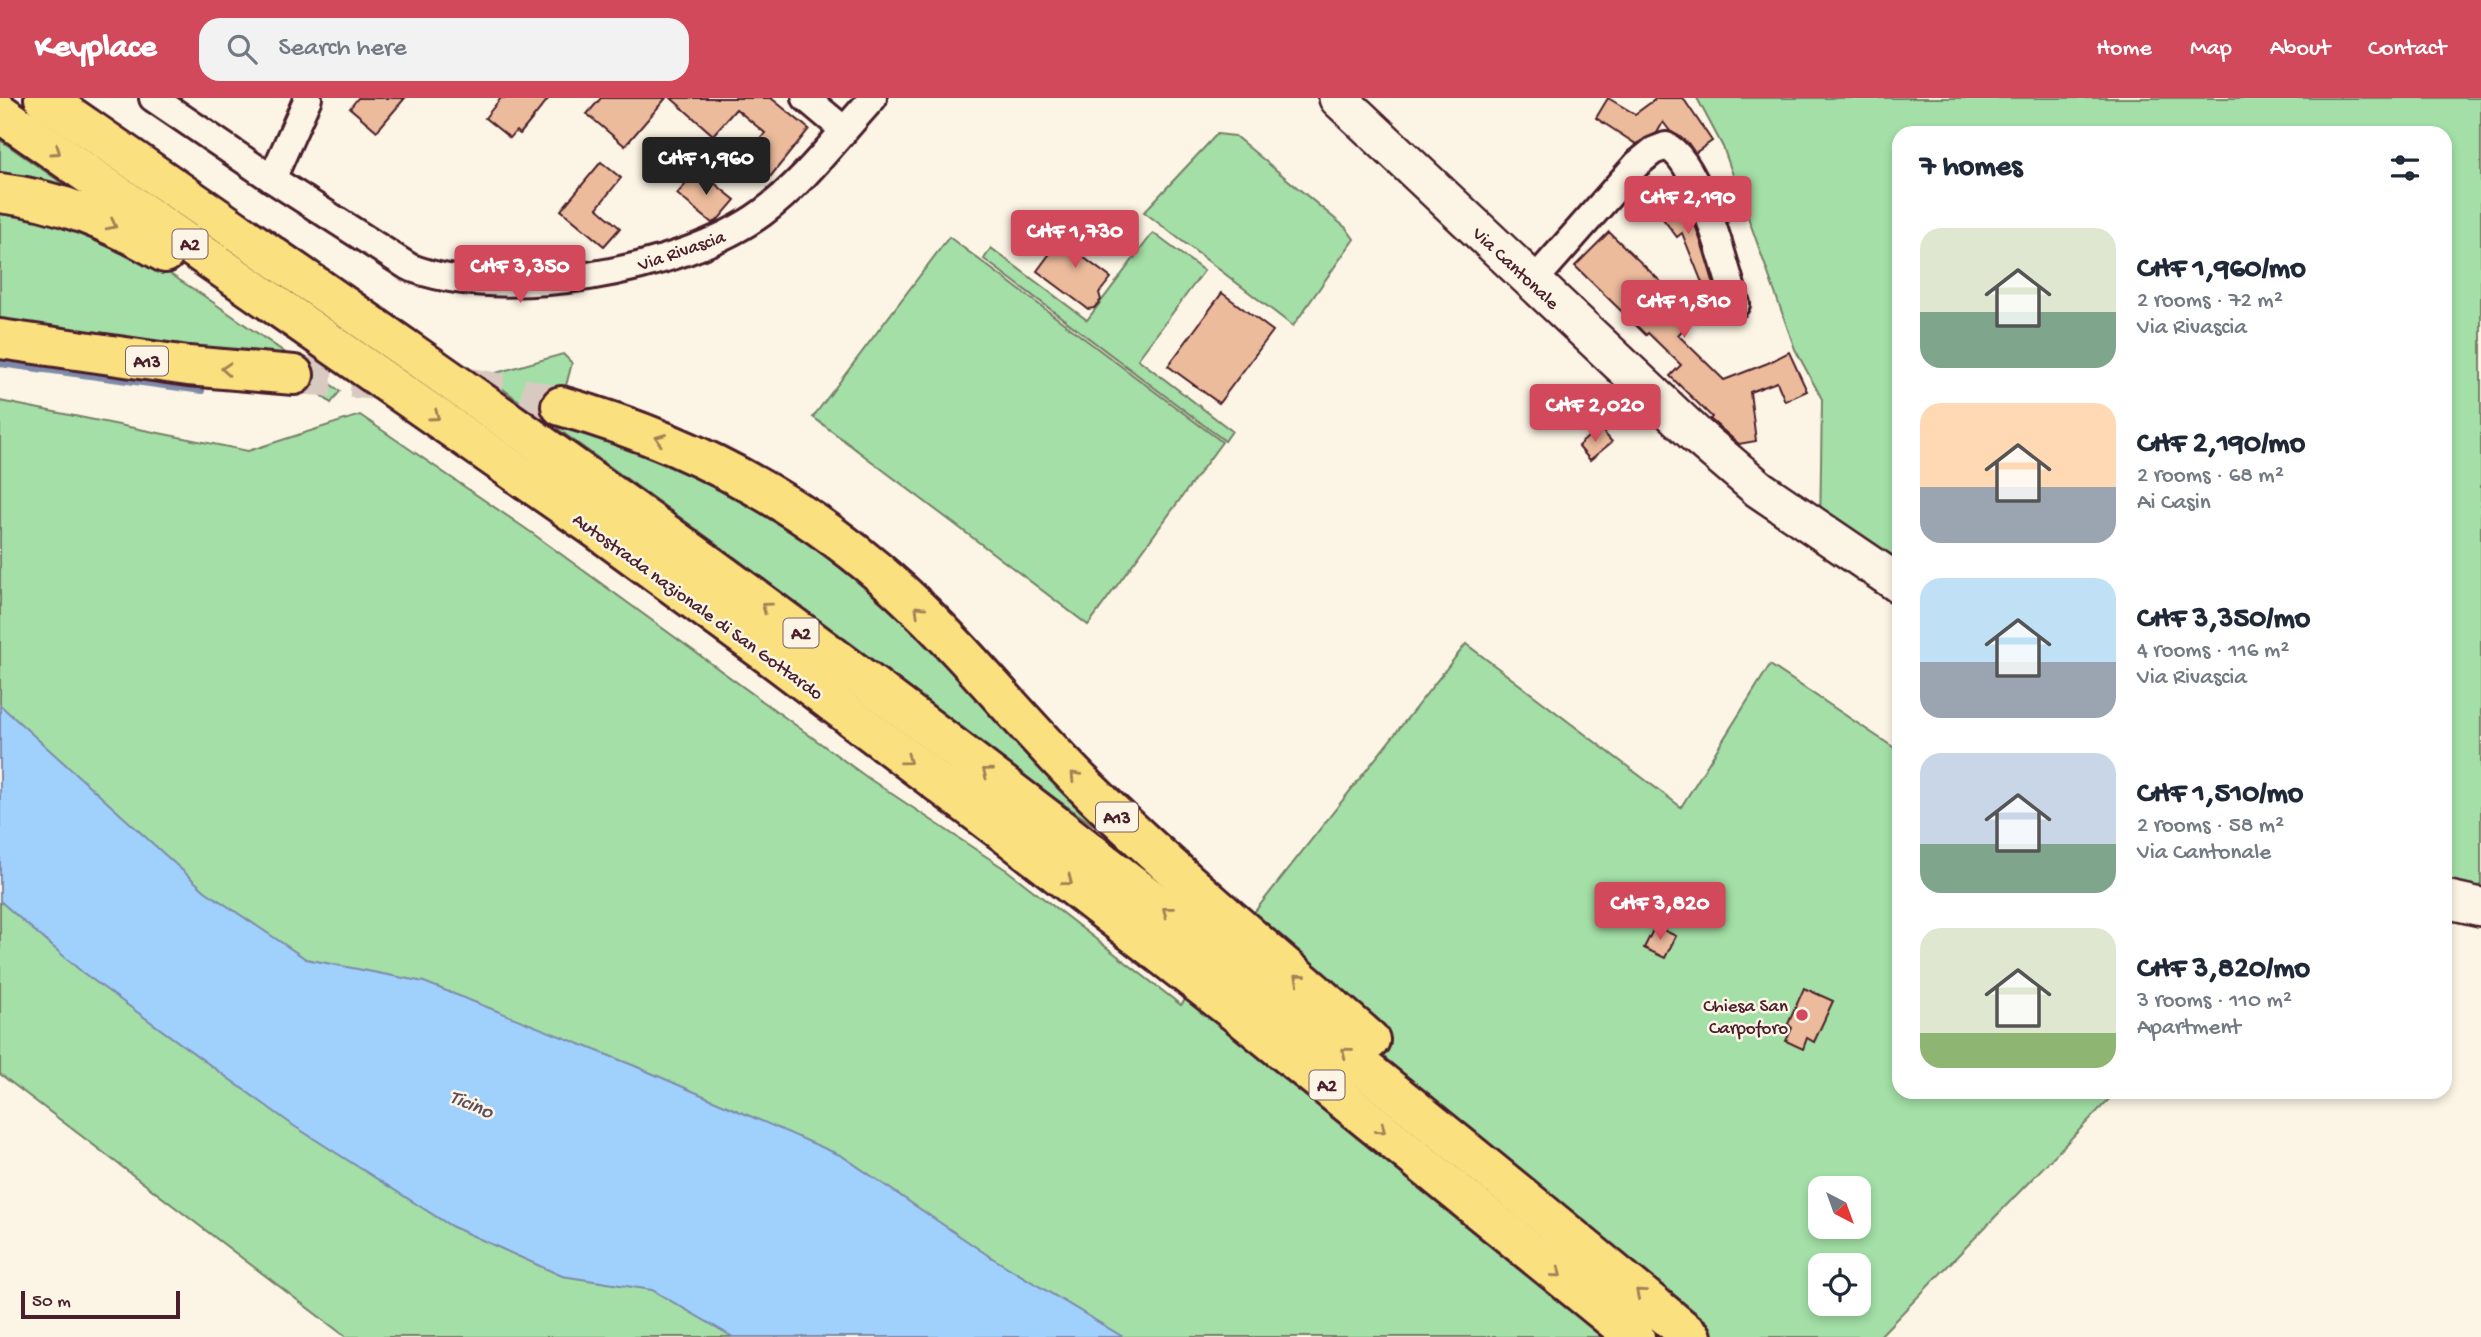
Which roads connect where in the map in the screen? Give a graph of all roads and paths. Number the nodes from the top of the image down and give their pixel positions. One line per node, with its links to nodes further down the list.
1 (44, 98): 20 (highway, A2, one-way to 1)
2 (153, 98): 9 (street, Via Rivascia)
3 (308, 98): 9 (street)
4 (806, 98): 8 (street)
5 (873, 98): 8 (street, Via Rivascia)
6 (1338, 98): 11 (main road, Via Cantonale)
7 (0, 113): 15 (highway, A2, one-way to 15)
8 (844, 130): 9 (street, Via Rivascia)
9 (272, 179)
10 (0, 193): 15 (highway, A2, one-way to 15)
11 (1533, 282): 12 (street); 17 (main road, Via Cantonale)
12 (1737, 304)
13 (0, 340): 14 (highway, A13, one-way to 13)
14 (294, 375)
15 (379, 377): 21 (highway, Autostrada nazionale di San Gottardo / A2, one-way to 21)
16 (561, 407): 20 (highway, A13, one-way to 16)
17 (1892, 579)
18 (2452, 901): 19 (main road)
19 (2481, 907)
20 (1532, 1203): 22 (highway, A2, one-way to 20)
21 (1634, 1337)
22 (1692, 1337)

